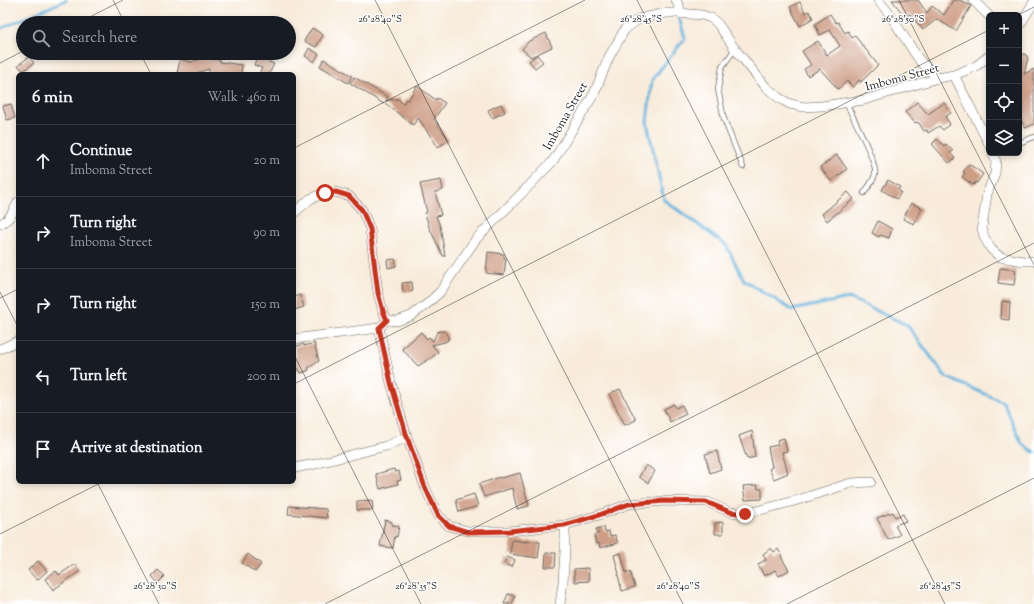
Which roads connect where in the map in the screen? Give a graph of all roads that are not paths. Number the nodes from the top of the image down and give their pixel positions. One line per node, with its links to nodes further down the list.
1 (676, 0): 5 (street)
2 (878, 0): 11 (street)
3 (973, 0): 6 (street)
4 (1034, 2): 7 (street)
5 (680, 13): 8 (street, Imboma Street); 23 (street, Imboma Street)
6 (986, 13)
7 (1022, 21)
8 (735, 49): 12 (street, Imboma Street); 17 (lane)
9 (986, 58): 10 (street, Imboma Street)
10 (954, 76): 11 (street, Imboma Street); 14 (street)
11 (938, 78): 12 (street, Imboma Street)
12 (846, 103): 18 (lane)
13 (1034, 137): 15 (lane)
14 (986, 138)
15 (1022, 142)
16 (994, 156): 22 (street)
17 (743, 167)
18 (864, 192)
19 (16, 206): 21 (street)
20 (296, 211): 23 (street)
21 (0, 224)
22 (1034, 261)
23 (387, 320): 24 (street)
24 (379, 328): 25 (street); 28 (street)
25 (296, 338)
26 (16, 342): 27 (street)
27 (0, 349)
28 (407, 437): 29 (street); 31 (street)
29 (296, 468)
30 (871, 482): 31 (street)
31 (564, 525): 32 (street)
32 (560, 604)

